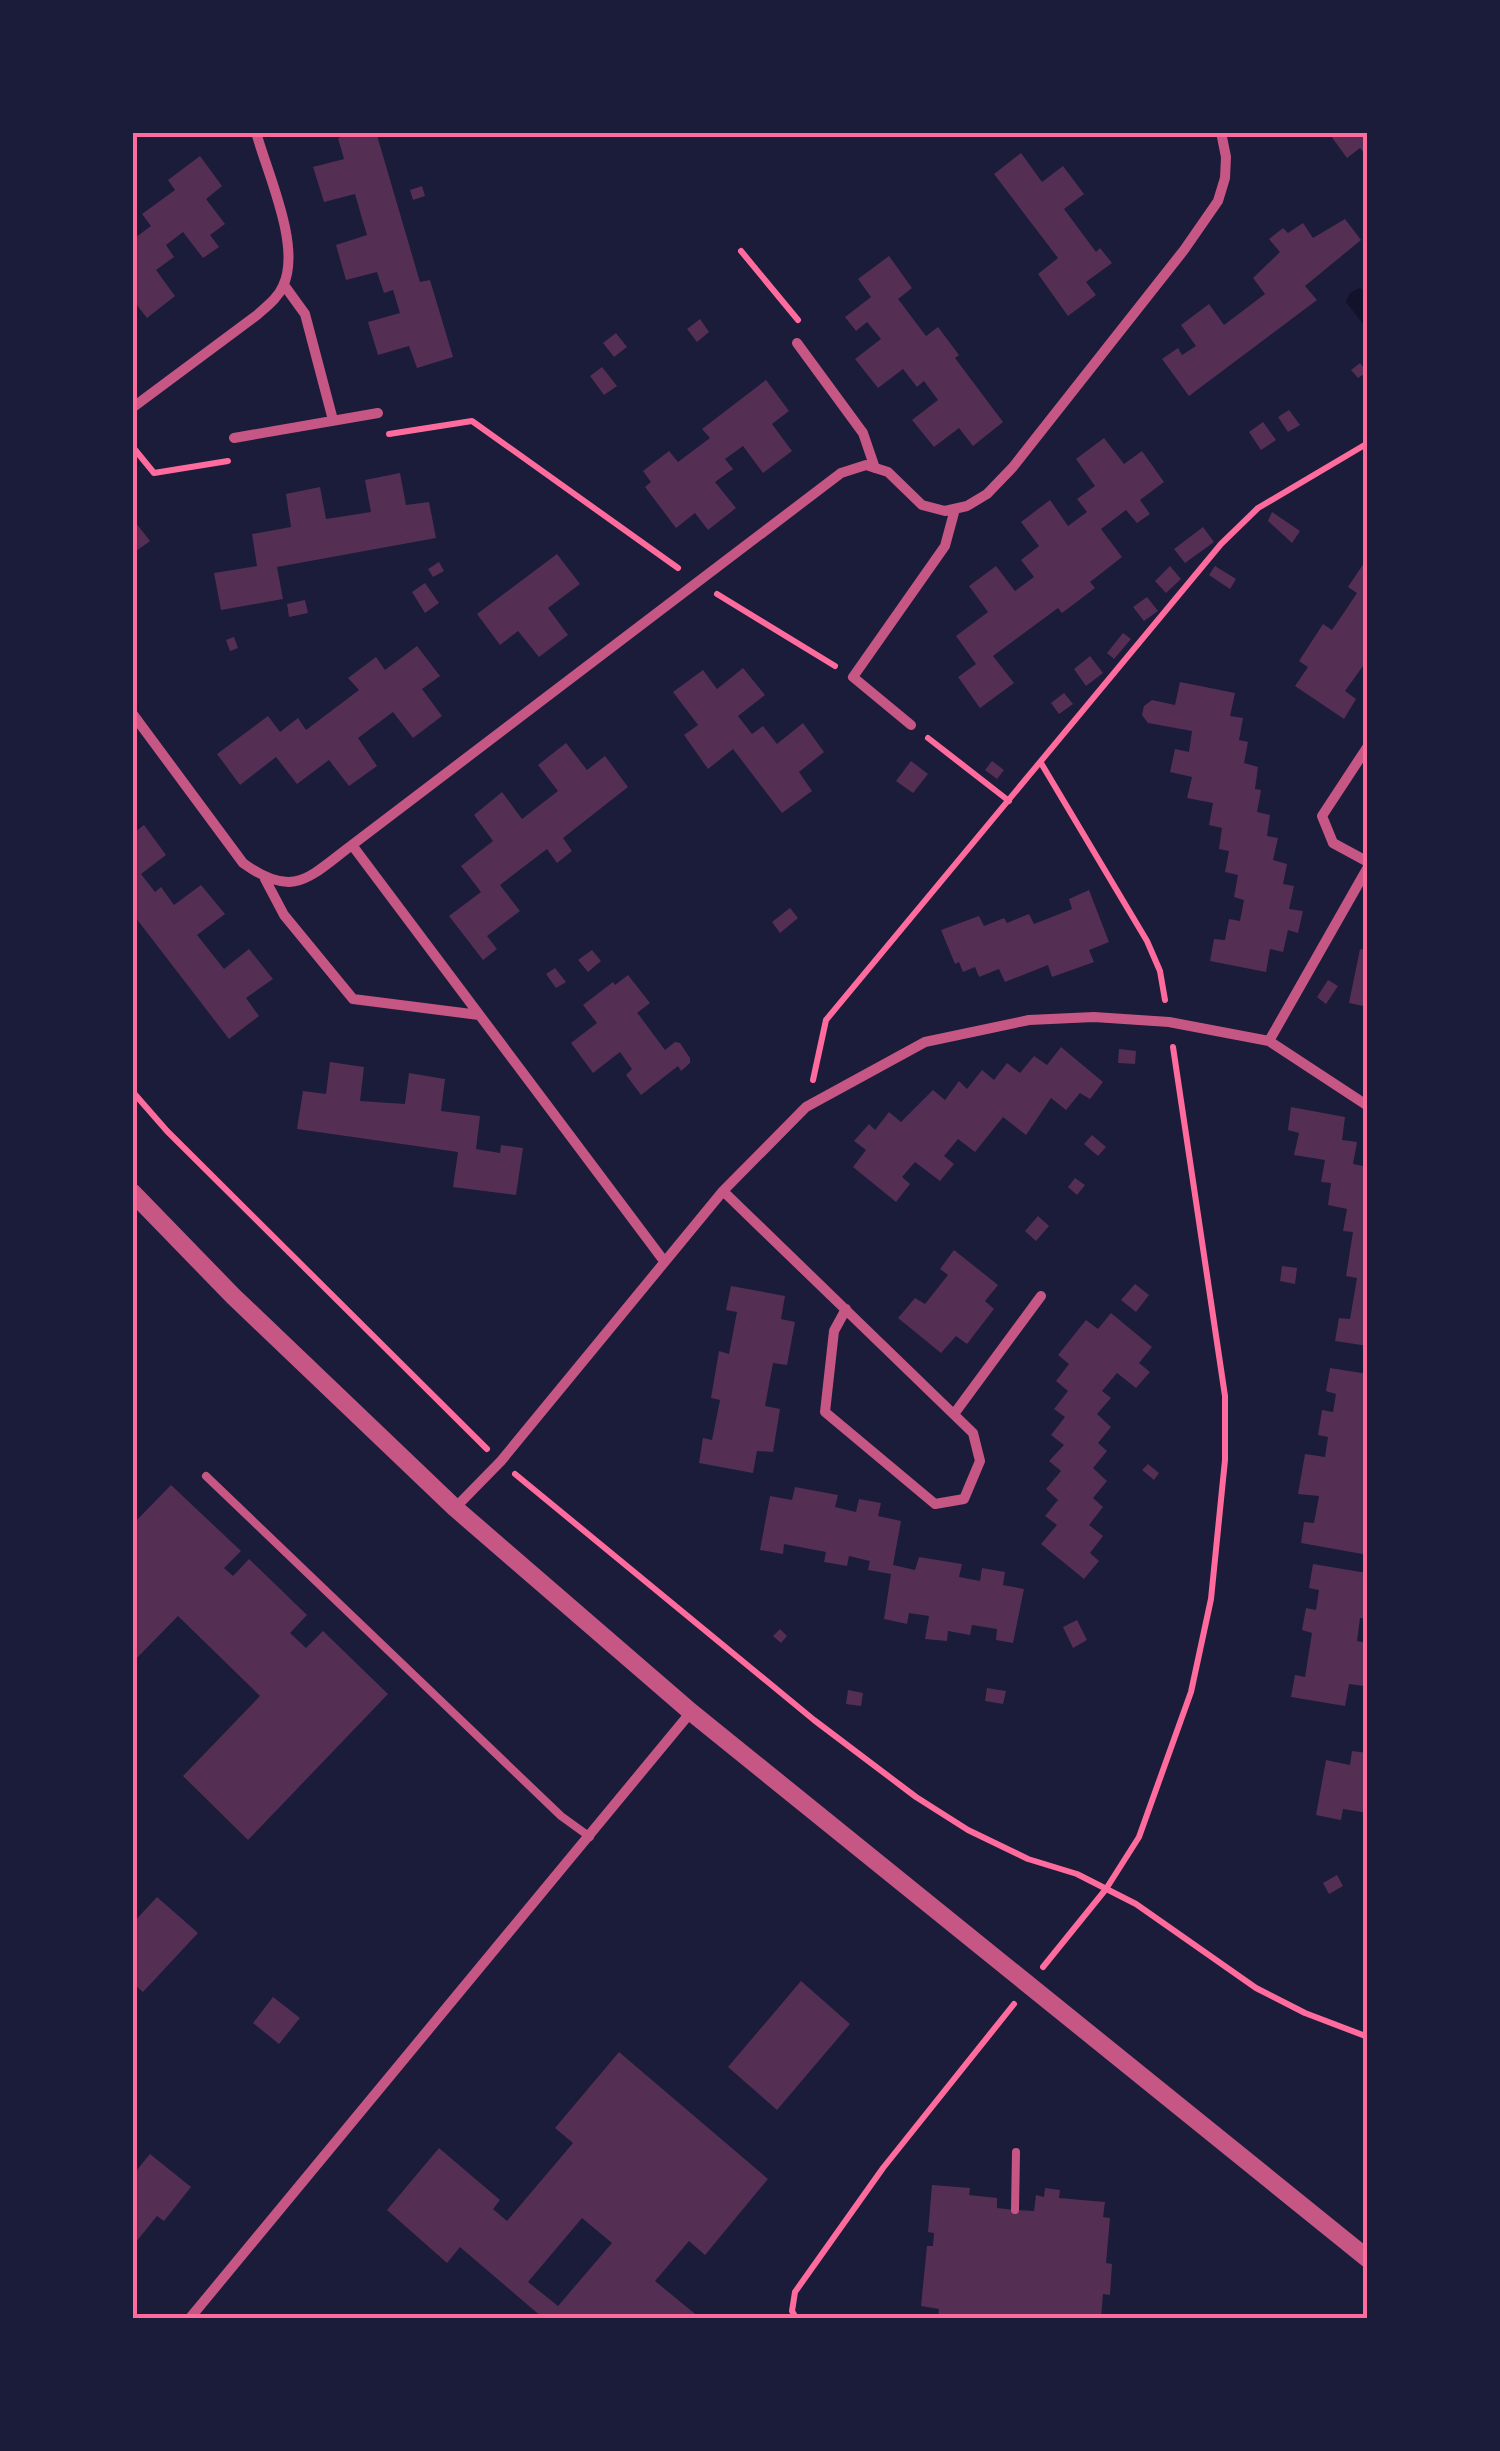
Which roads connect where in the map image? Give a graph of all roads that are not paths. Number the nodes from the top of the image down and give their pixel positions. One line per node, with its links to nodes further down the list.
1 (256, 132): 3 (street)
2 (1221, 132): 10 (street)
3 (284, 285): 5 (street); 7 (street)
4 (797, 343): 9 (street)
5 (132, 408)
6 (378, 413): 7 (street)
7 (333, 420): 8 (street)
8 (234, 438)
9 (875, 468): 10 (street); 14 (street)
10 (955, 509): 12 (street)
11 (132, 713): 16 (street)
12 (911, 725)
13 (1368, 746): 15 (street)
14 (352, 845): 16 (street); 17 (street)
15 (1368, 865): 18 (street)
16 (265, 879): 17 (street)
17 (479, 1015): 22 (street)
18 (1268, 1042): 19 (street); 20 (street)
19 (1368, 1106)
20 (723, 1191): 22 (street); 24 (street)
21 (132, 1192): 27 (street)
22 (664, 1261): 27 (street)
23 (1041, 1296): 25 (street)
24 (846, 1309): 25 (street); 25 (street)
25 (954, 1414)
26 (206, 1476): 29 (lane)
27 (454, 1508): 28 (street)
28 (691, 1712): 29 (street); 32 (street)
29 (590, 1836): 33 (street)
30 (1016, 2152): 31 (lane)
31 (1015, 2210)
32 (1368, 2259)
33 (190, 2318)

